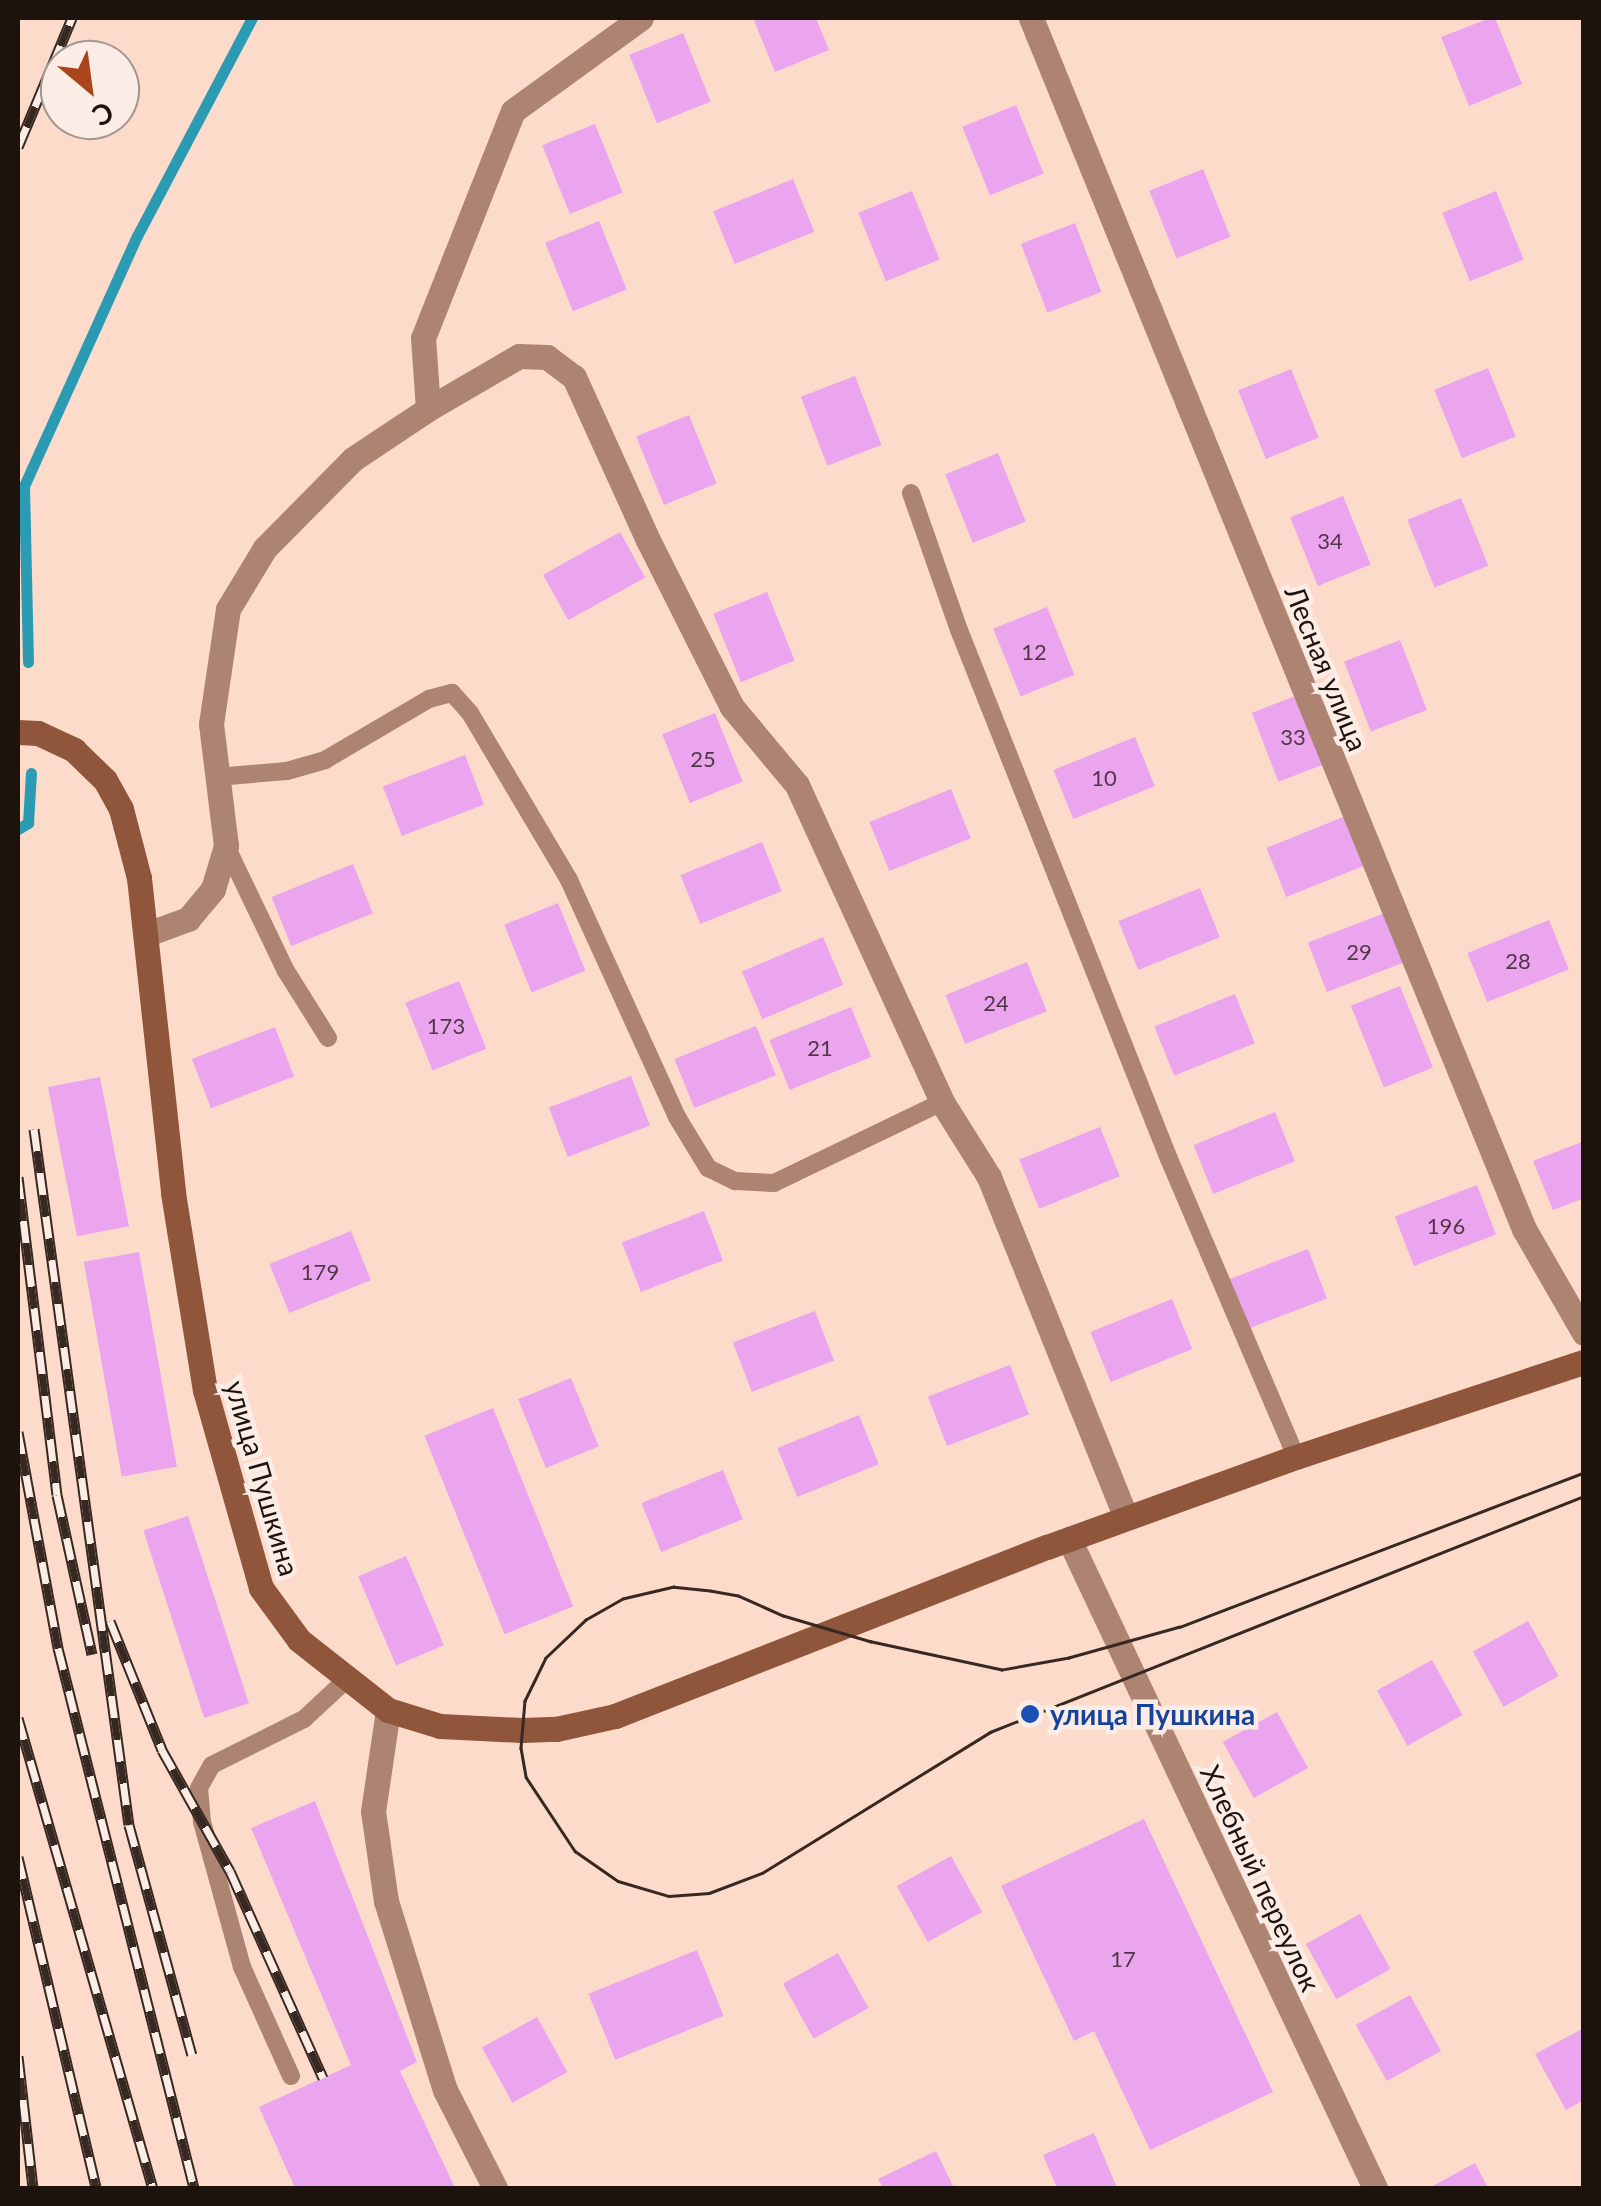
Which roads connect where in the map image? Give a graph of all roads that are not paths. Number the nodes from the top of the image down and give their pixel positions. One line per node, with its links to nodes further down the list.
1 (641, 18): 3 (street)
2 (1032, 18): 11 (street, Лесная улица)
3 (428, 410): 6 (street); 10 (street)
4 (911, 492): 13 (lane)
5 (18, 732): 8 (street, улица Пушкина)
6 (217, 777): 7 (street); 10 (lane)
7 (226, 846): 8 (street); 9 (lane)
8 (147, 934): 16 (street, улица Пушкина)
9 (328, 1038)
10 (942, 1102): 14 (street)
11 (1584, 1333)
12 (1584, 1362): 13 (street, улица Пушкина)
13 (1296, 1456): 14 (street, улица Пушкина)
14 (1126, 1518): 15 (street, улица Пушкина)
15 (1069, 1539): 17 (street, улица Пушкина); 20 (street, Хлебный переулок)
16 (346, 1680): 17 (street, улица Пушкина); 18 (lane)
17 (388, 1710): 19 (street)
18 (291, 2076)
19 (495, 2188)
20 (1376, 2188)

